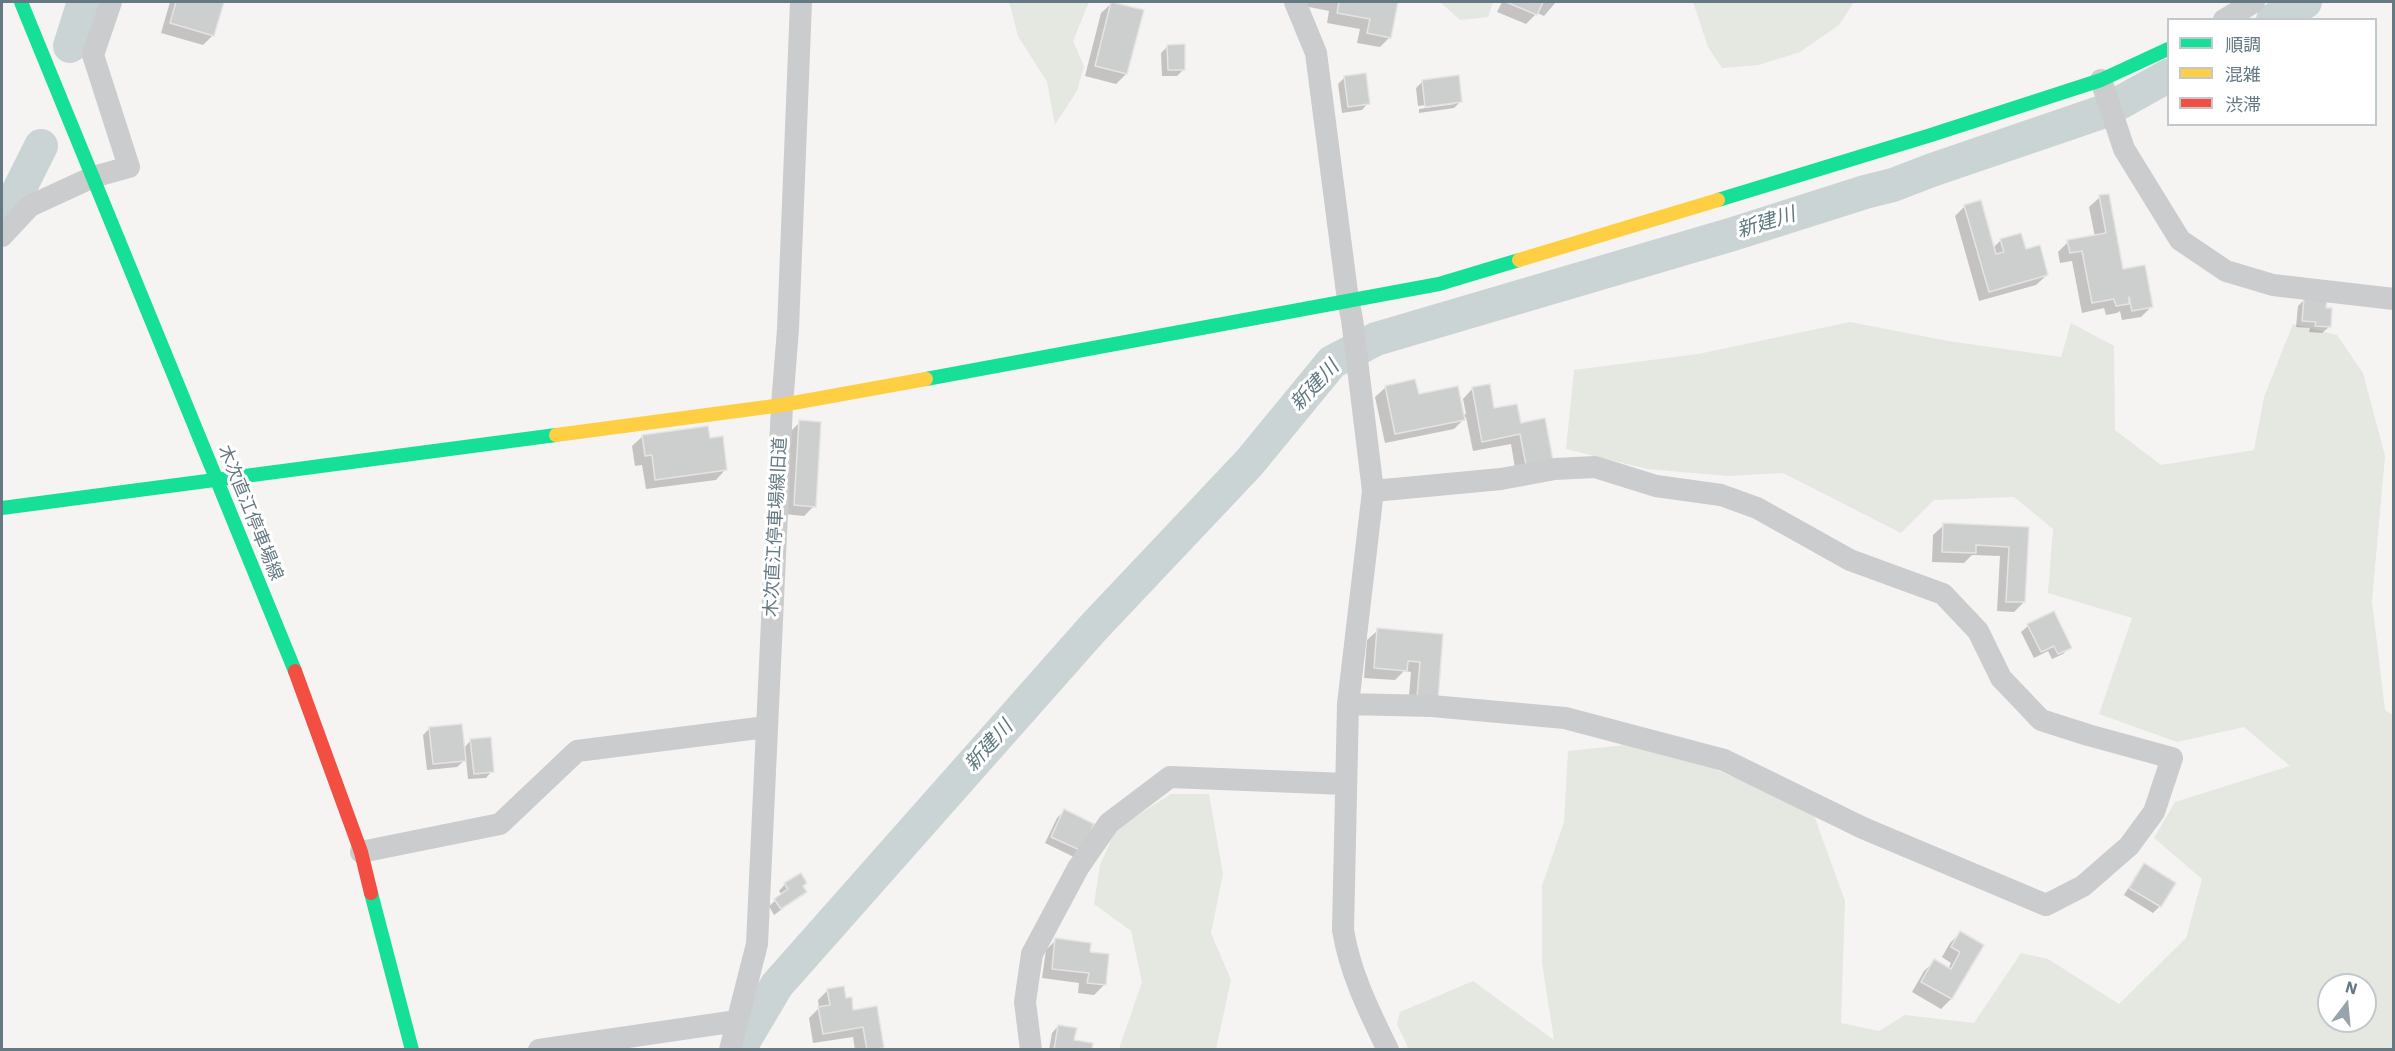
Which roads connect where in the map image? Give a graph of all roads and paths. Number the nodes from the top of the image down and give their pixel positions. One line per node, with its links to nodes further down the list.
1 (21, 2): 9 (street, 木次直江停車場線)
2 (111, 2): 9 (street)
3 (801, 2): 13 (street, 木次直江停車場線旧道)
4 (1295, 2): 12 (street)
5 (2254, 2): 6 (street)
6 (2227, 18)
7 (2167, 50): 8 (street)
8 (2103, 85): 11 (street); 12 (street)
9 (93, 177): 10 (street); 14 (street, 木次直江停車場線)
10 (2, 236)
11 (2394, 299)
12 (1350, 309): 13 (street); 15 (street)
13 (782, 405): 14 (street); 18 (street, 木次直江停車場線旧道)
14 (218, 480): 16 (street); 20 (street, 木次直江停車場線)
15 (1373, 491): 17 (street); 17 (street)
16 (2, 508)
17 (1348, 704): 19 (street)
18 (766, 727): 20 (street); 21 (street, 木次直江停車場線旧道)
19 (1346, 784): 25 (street); 26 (street)
20 (361, 852): 22 (street, 木次直江停車場線)
21 (737, 1021): 23 (street); 24 (street, 木次直江停車場線旧道)
22 (412, 1050)
23 (539, 1050)
24 (730, 1050)
25 (1031, 1050)
26 (1388, 1050)

